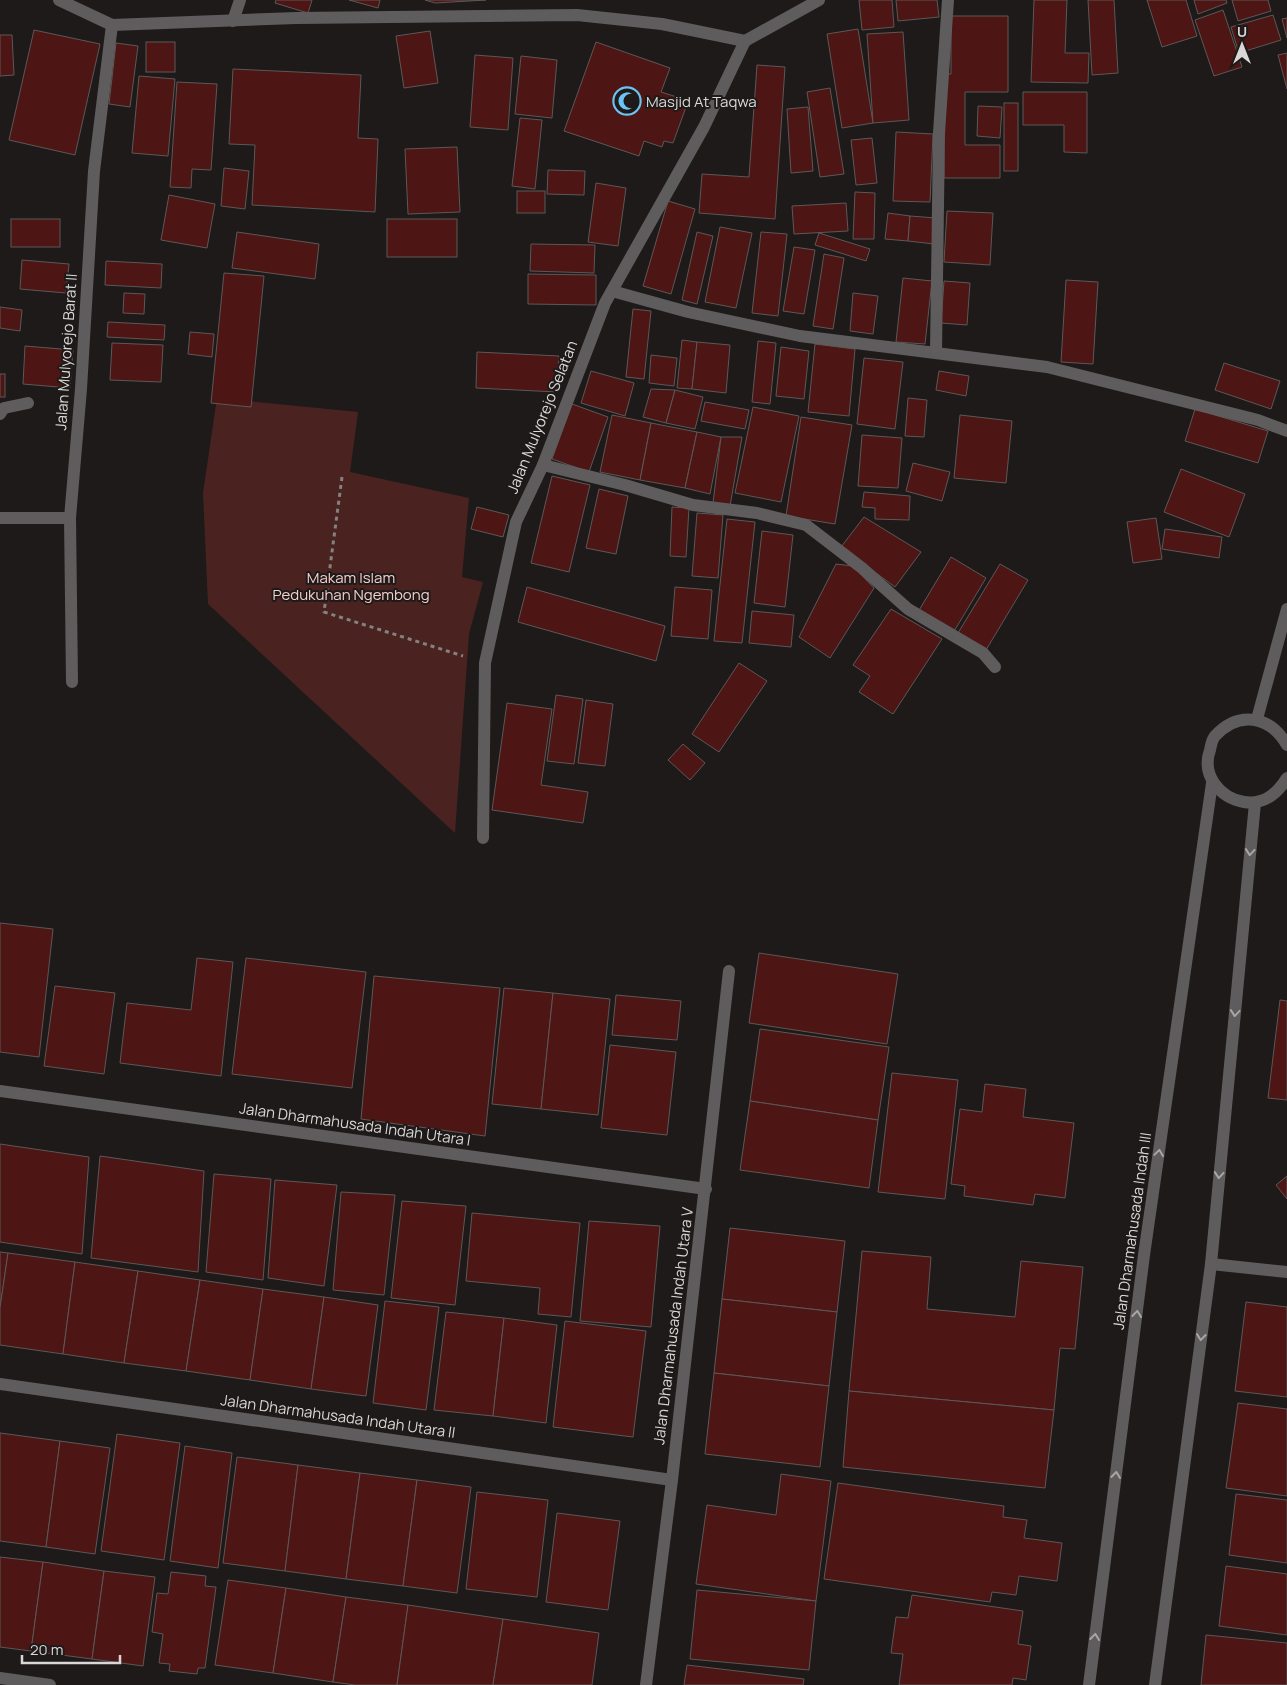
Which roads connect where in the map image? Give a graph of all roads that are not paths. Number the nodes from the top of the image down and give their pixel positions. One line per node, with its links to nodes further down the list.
1 (59, 0): 6 (street)
2 (240, 0): 5 (street)
3 (819, 0): 7 (street)
4 (948, 0): 9 (street)
5 (233, 21): 6 (street); 7 (street)
6 (112, 25): 15 (street, Jalan Mulyorejo Barat II)
7 (745, 41): 8 (street, Jalan Mulyorejo Selatan)
8 (612, 291): 9 (street); 13 (street, Jalan Mulyorejo Selatan)
9 (936, 352): 12 (street)
10 (28, 403): 11 (street)
11 (0, 414)
12 (1287, 431)
13 (544, 465): 17 (street); 26 (street, Jalan Mulyorejo Selatan)
14 (0, 518): 15 (street)
15 (70, 518): 18 (street, Jalan Mulyorejo Barat II)
16 (1287, 609): 19 (street)
17 (995, 666)
18 (72, 682)
19 (1257, 719): 20 (street); 23 (street)
20 (1283, 731): 21 (street)
21 (1287, 745)
22 (1287, 778): 24 (street)
23 (1212, 783): 25 (street); 37 (street, Jalan Dharmahusada Indah III, one-way to 23)
24 (1282, 794): 25 (street)
25 (1255, 803): 30 (street, one-way to 30)
26 (483, 838)
27 (729, 971): 29 (street, Jalan Dharmahusada Indah Utara V)
28 (0, 1091): 29 (street, Jalan Dharmahusada Indah Utara I)
29 (706, 1189): 33 (street, Jalan Dharmahusada Indah Utara V)
30 (1211, 1264): 31 (street); 38 (street, one-way to 38)
31 (1287, 1272)
32 (0, 1384): 33 (street, Jalan Dharmahusada Indah Utara II)
33 (672, 1480): 36 (street, Jalan Dharmahusada Indah Utara V)
34 (0, 1678): 35 (street)
35 (50, 1685)
36 (646, 1685)
37 (1089, 1685)
38 (1156, 1685)

